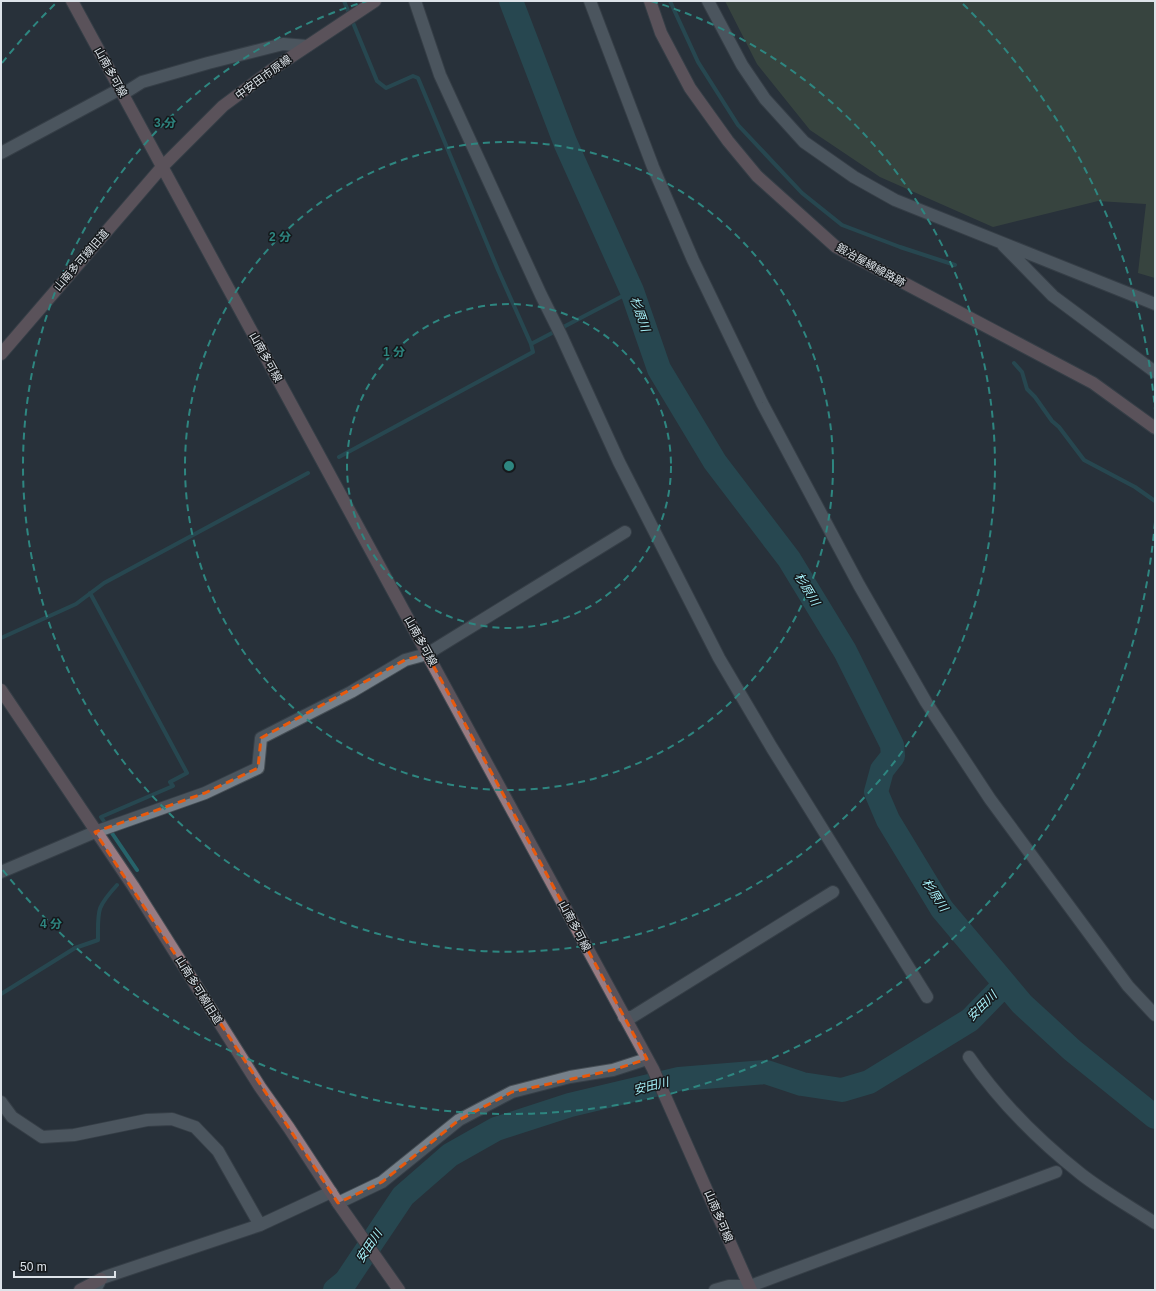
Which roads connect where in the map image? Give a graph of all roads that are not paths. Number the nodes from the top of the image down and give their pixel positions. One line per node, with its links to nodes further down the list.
1 (72, 1): 8 (main road, 山南多可線)
2 (375, 1): 7 (main road, 中安田市原線)
3 (416, 1): 22 (street)
4 (590, 1): 23 (street)
5 (650, 1): 15 (main road, 鍛冶屋線線路跡)
6 (708, 1): 11 (street)
7 (307, 46): 8 (street); 10 (main road, 中安田市原線)
8 (122, 91): 9 (street); 10 (main road, 山南多可線)
9 (1, 153)
10 (162, 167): 13 (main road, 山南多可線旧道); 17 (main road, 山南多可線)
11 (1001, 242): 12 (street); 14 (street)
12 (1155, 304)
13 (1, 354)
14 (1155, 372)
15 (1155, 428)
16 (625, 532): 17 (street)
17 (427, 654): 19 (street); 24 (main road, 山南多可線)
18 (1, 690): 19 (main road, 山南多可線旧道)
19 (95, 832): 20 (street); 29 (main road, 山南多可線旧道)
20 (1, 872)
21 (833, 892): 24 (street)
22 (927, 997)
23 (1155, 1015)
24 (624, 1017): 26 (main road, 山南多可線)
25 (969, 1057): 31 (street)
26 (650, 1064): 30 (street); 34 (main road, 山南多可線)
27 (1, 1102): 32 (street)
28 (1056, 1172): 34 (street)
29 (331, 1192): 30 (main road, 山南多可線旧道); 32 (street)
30 (338, 1203): 37 (main road, 山南多可線旧道)
31 (1155, 1223)
32 (260, 1225): 33 (street)
33 (100, 1279): 35 (main road); 36 (street)
34 (751, 1288): 38 (street)
35 (80, 1290)
36 (95, 1290)
37 (399, 1290)
38 (715, 1290)

